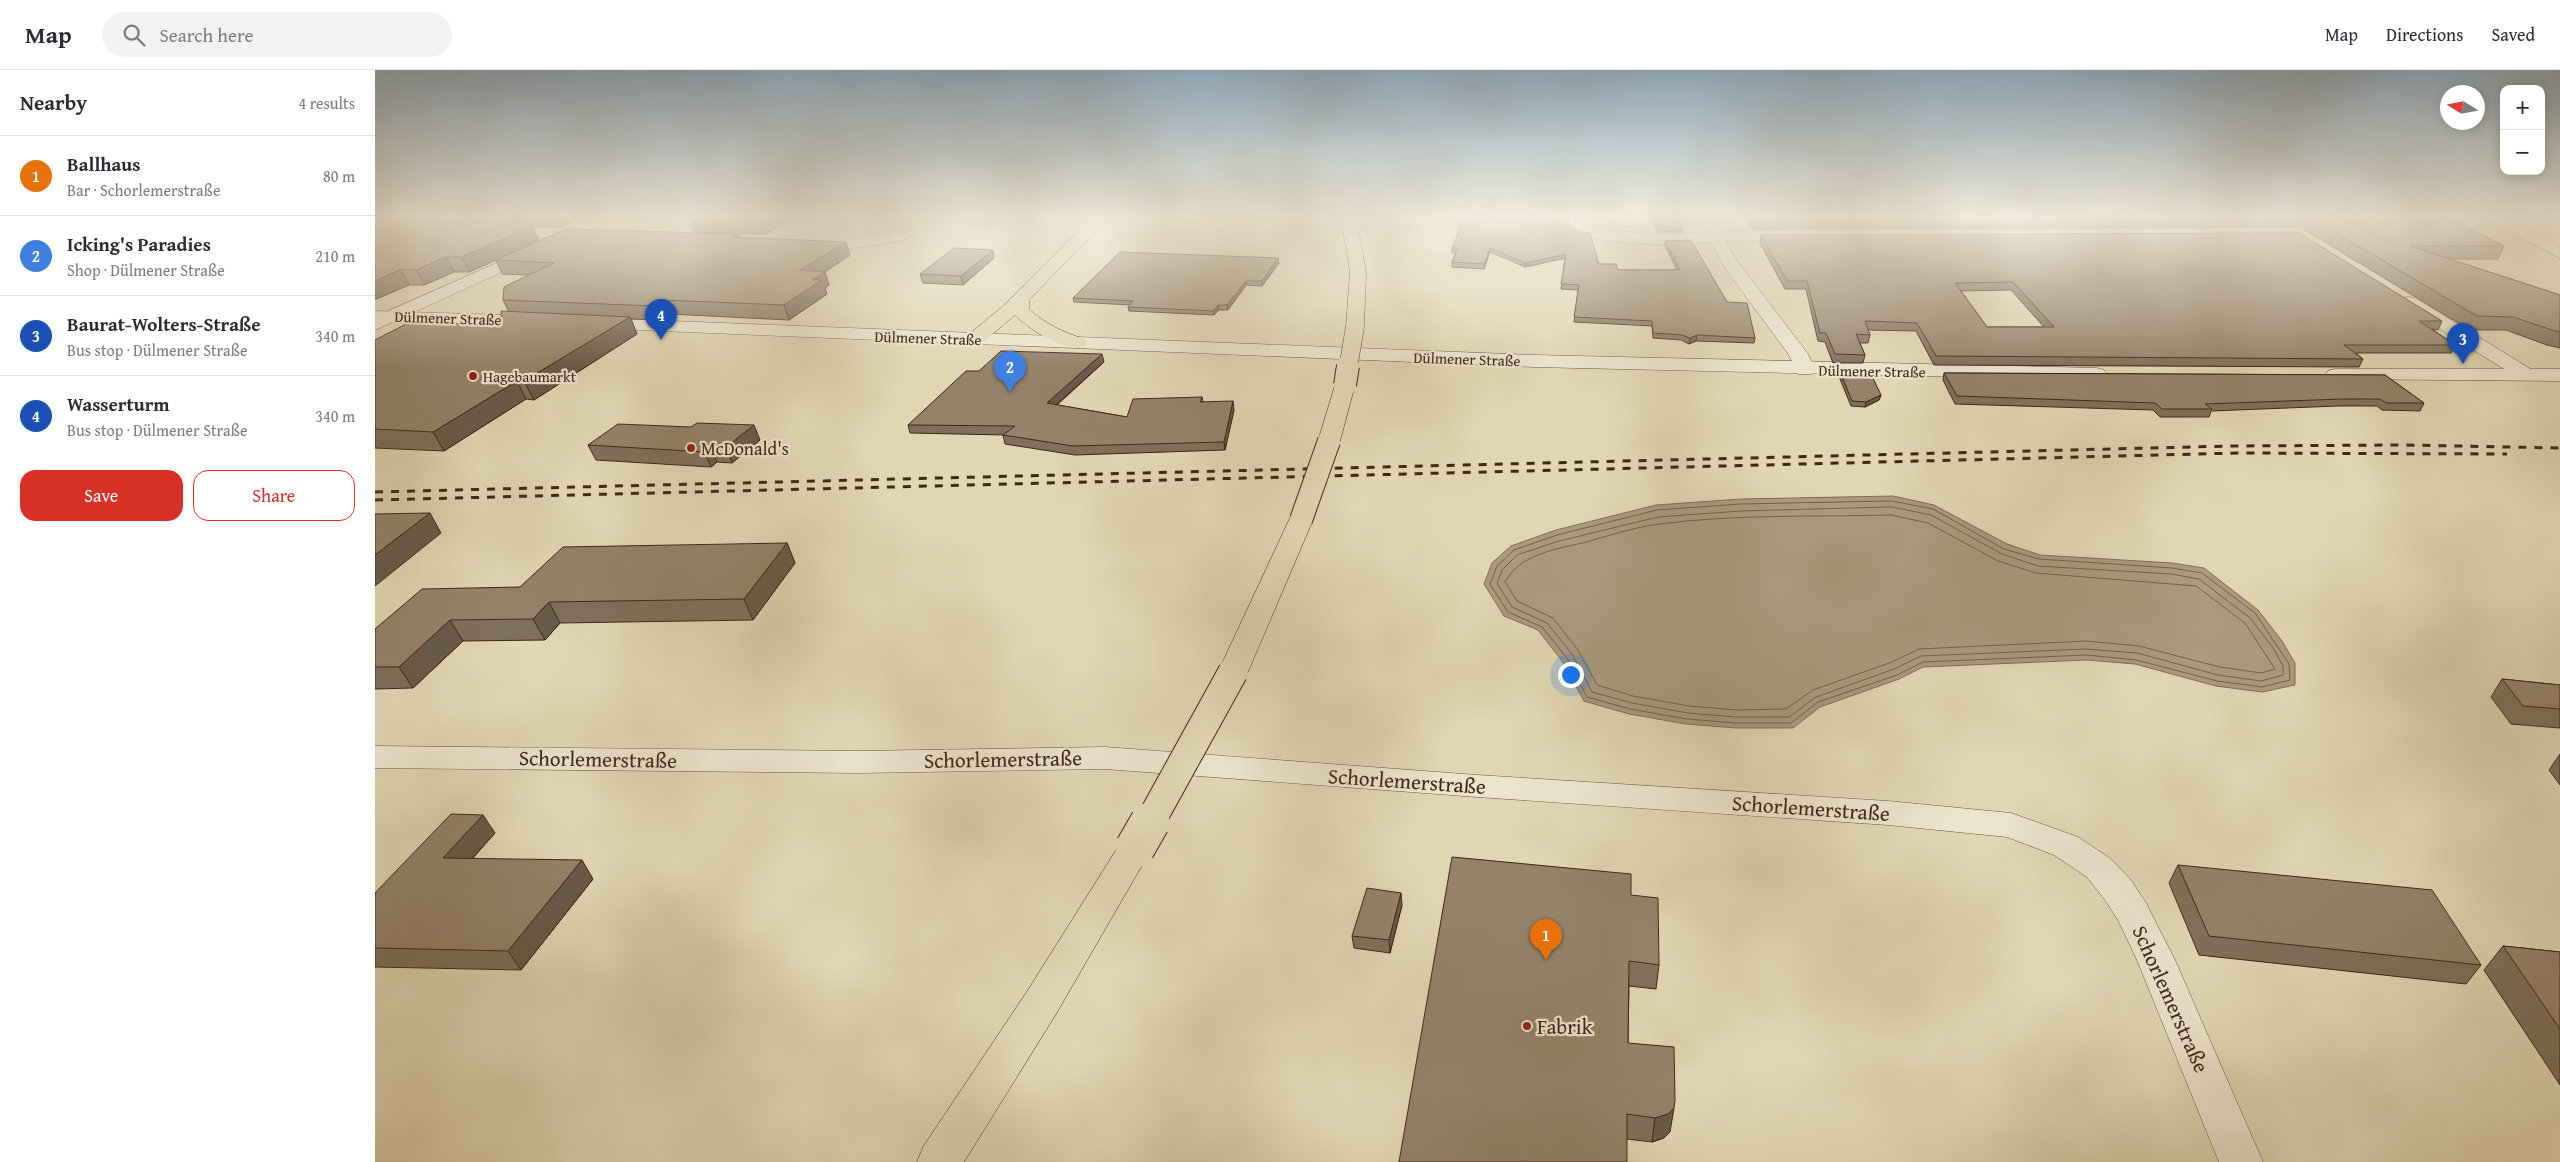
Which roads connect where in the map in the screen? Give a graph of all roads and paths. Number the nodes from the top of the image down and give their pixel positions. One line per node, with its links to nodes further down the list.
1 (496, 267): 7 (street)
2 (1051, 267): 6 (main road)
3 (1357, 267): 18 (main road, bridge)
4 (1733, 267): 12 (street)
5 (2393, 292): 15 (street)
6 (1020, 297): 10 (main road); 11 (main road)
7 (380, 318): 8 (street, Dülmener Straße)
8 (553, 322)
9 (579, 323): 10 (street, Dülmener Straße)
10 (974, 340): 11 (street, Dülmener Straße)
11 (1077, 343): 12 (street, Dülmener Straße)
12 (1805, 370): 13 (street, Dülmener Straße)
13 (2119, 374)
14 (2321, 375): 15 (street)
15 (2527, 375): 16 (street)
16 (2560, 376)
17 (375, 757): 19 (street, Schorlemerstraße)
18 (939, 1162)
19 (2241, 1162)

